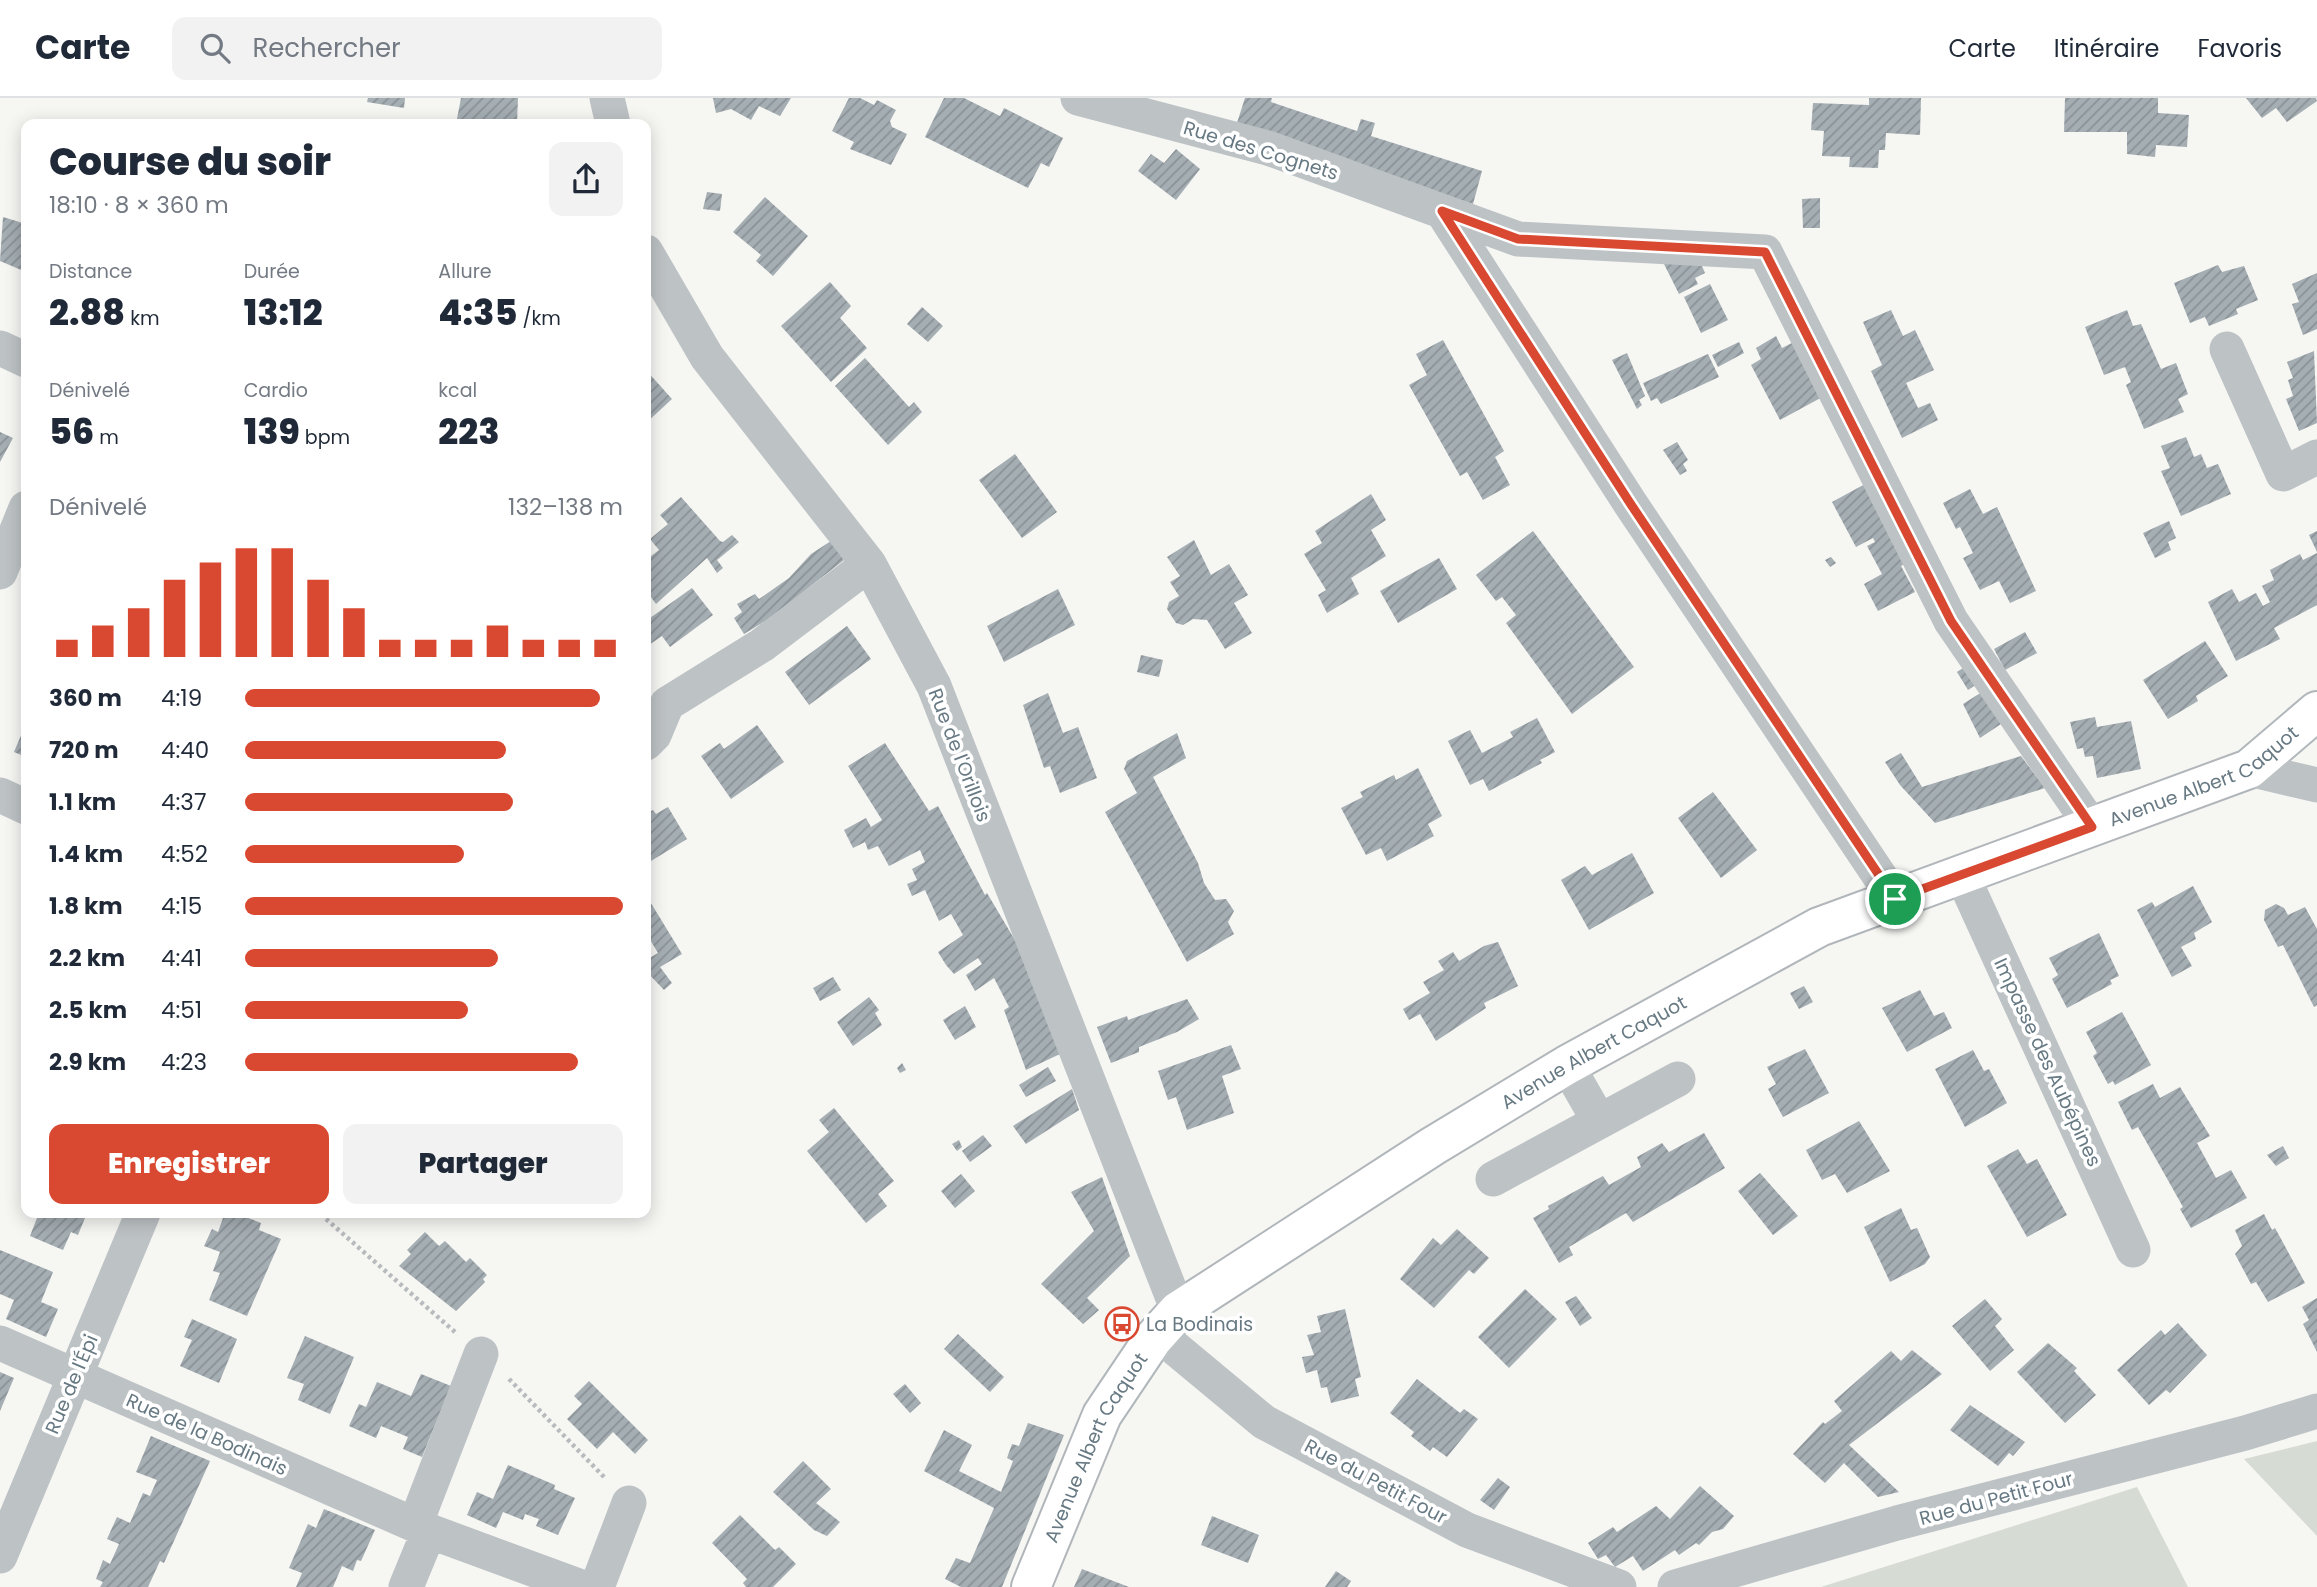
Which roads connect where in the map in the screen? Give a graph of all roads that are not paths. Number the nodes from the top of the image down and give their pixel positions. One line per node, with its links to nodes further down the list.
1 (607, 98): 3 (street)
2 (1078, 98): 4 (street, Rue des Cognets)
3 (612, 119)
4 (1442, 211): 19 (street, Rue des Cognets); 21 (street)
5 (651, 261): 11 (street, Rue de l'Orillois)
6 (0, 348): 8 (street)
7 (2227, 349): 9 (street)
8 (21, 358)
9 (2317, 457)
10 (21, 520): 12 (street)
11 (869, 564): 14 (street); 28 (street, Rue de l'Orillois)
12 (0, 572)
13 (2317, 711): 15 (main road, Avenue Albert Caquot)
14 (651, 738)
15 (2249, 769): 16 (street); 19 (main road, Avenue Albert Caquot)
16 (2317, 785)
17 (0, 795): 18 (street)
18 (21, 805)
19 (2092, 827): 20 (main road, Avenue Albert Caquot)
20 (1962, 875): 21 (main road, Avenue Albert Caquot); 27 (street, Impasse des Aubépines)
21 (1895, 899): 22 (main road, Avenue Albert Caquot)
22 (1567, 1065): 24 (street); 28 (main road, Avenue Albert Caquot)
23 (1678, 1079): 24 (street)
24 (1599, 1121): 25 (street)
25 (1493, 1179)
26 (141, 1218): 31 (street, Rue de l'Épi)
27 (2133, 1250)
28 (1168, 1322): 39 (main road, Avenue Albert Caquot); 40 (street, Rue du Petit Four)
29 (0, 1343): 31 (street, Rue de la Bodinais)
30 (481, 1354): 34 (street)
31 (74, 1376): 34 (street, Rue de la Bodinais); 35 (street, Rue de l'Épi)
32 (2317, 1411): 41 (street, Rue du Petit Four)
33 (629, 1503): 38 (street)
34 (422, 1528): 36 (street); 37 (street, Rue de la Bodinais)
35 (0, 1556)
36 (407, 1587)
37 (581, 1587)
38 (597, 1587)
39 (1031, 1587)
40 (1619, 1587)
41 (1675, 1587)

